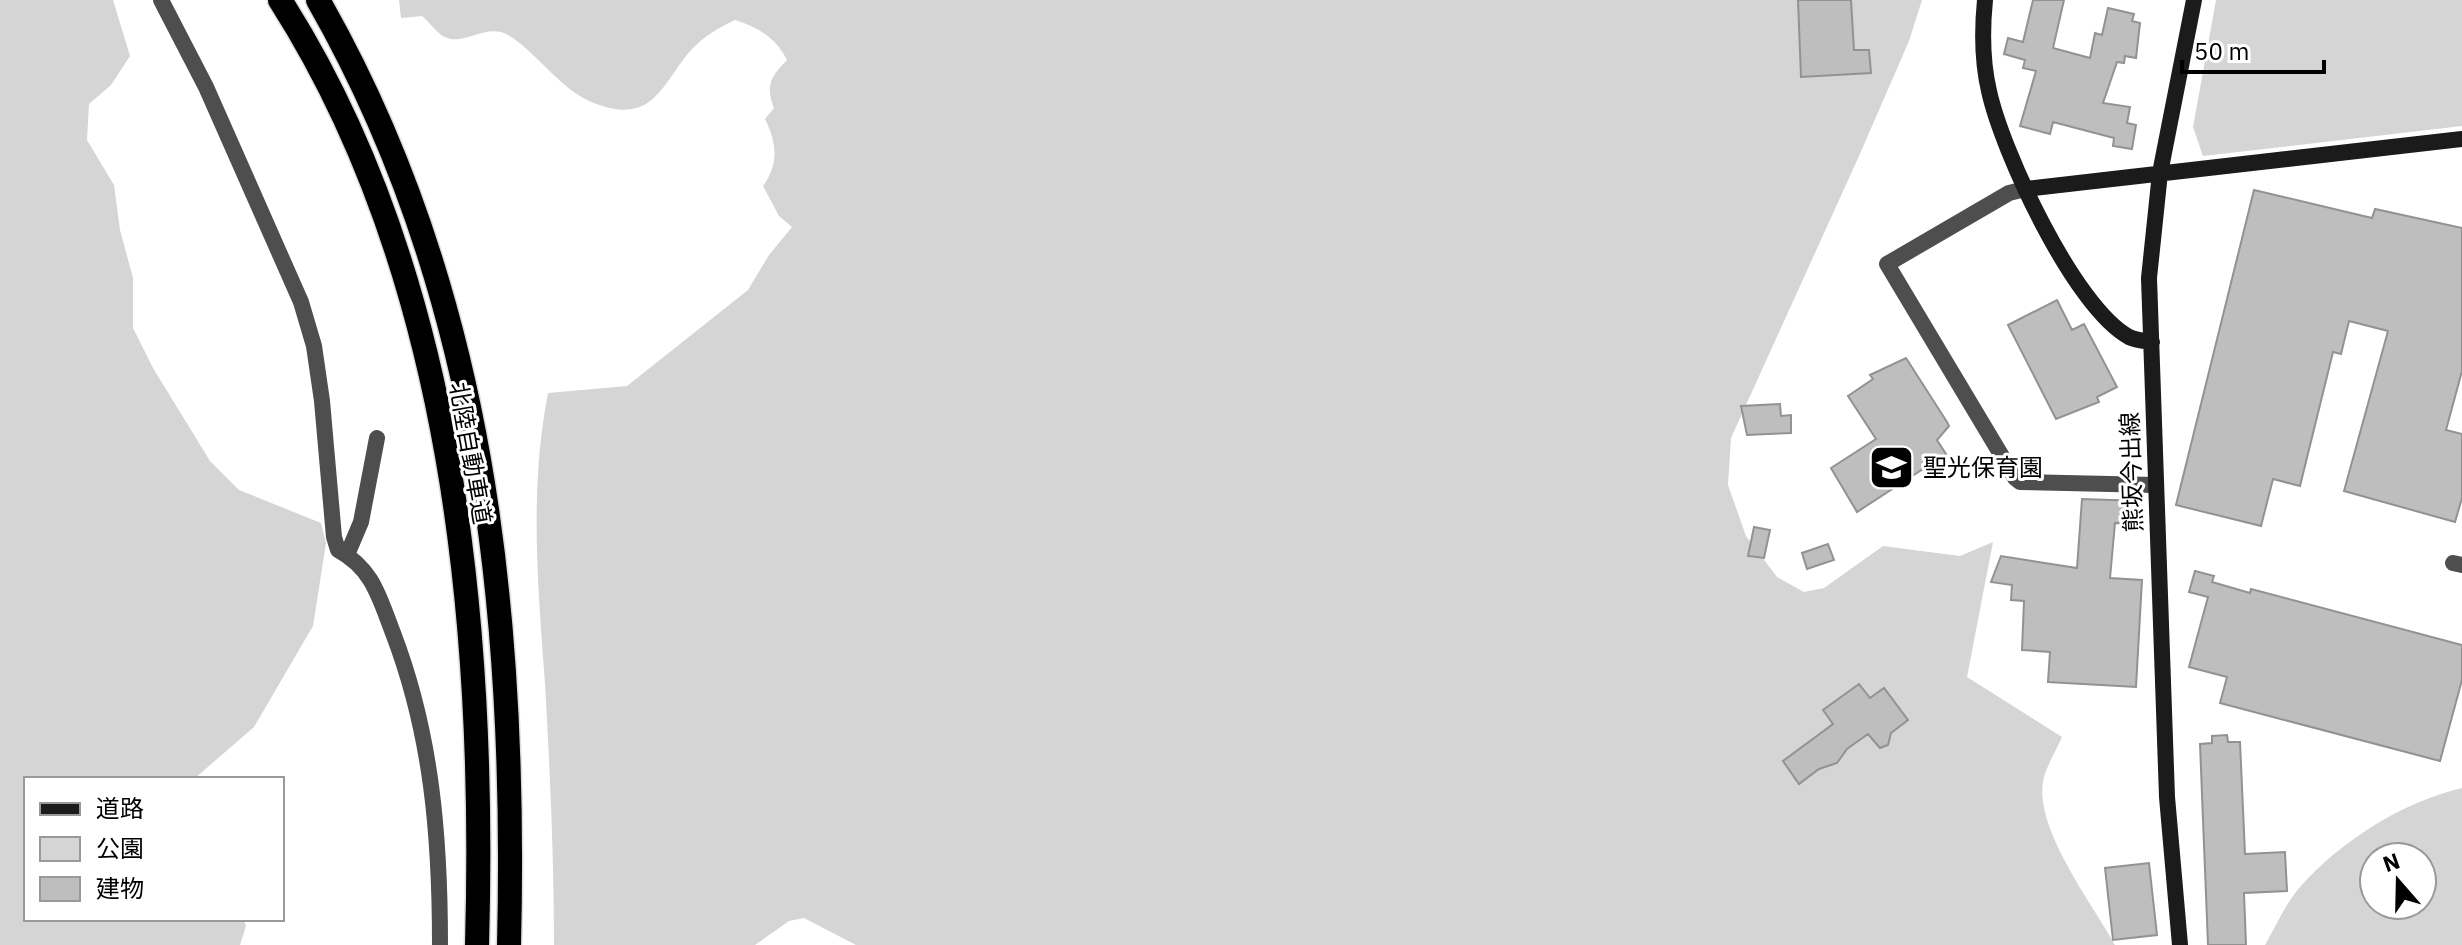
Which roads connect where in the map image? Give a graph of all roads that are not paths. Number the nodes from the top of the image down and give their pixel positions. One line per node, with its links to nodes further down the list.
1 (161, 0): 12 (street)
2 (280, 0): 14 (highway, 北陸自動車道)
3 (318, 0): 15 (highway, 北陸自動車道)
4 (1985, 0): 8 (main road)
5 (2194, 0): 7 (main road, 熊坂今出線)
6 (2462, 139): 7 (main road)
7 (2160, 173): 8 (main road); 9 (main road, 熊坂今出線)
8 (2025, 189): 9 (main road); 11 (street)
9 (2152, 342): 11 (main road, 熊坂今出線)
10 (377, 438): 12 (street)
11 (2155, 485): 16 (main road, 熊坂今出線)
12 (347, 555): 13 (street)
13 (440, 945)
14 (477, 945)
15 (509, 945)
16 (2180, 945)

